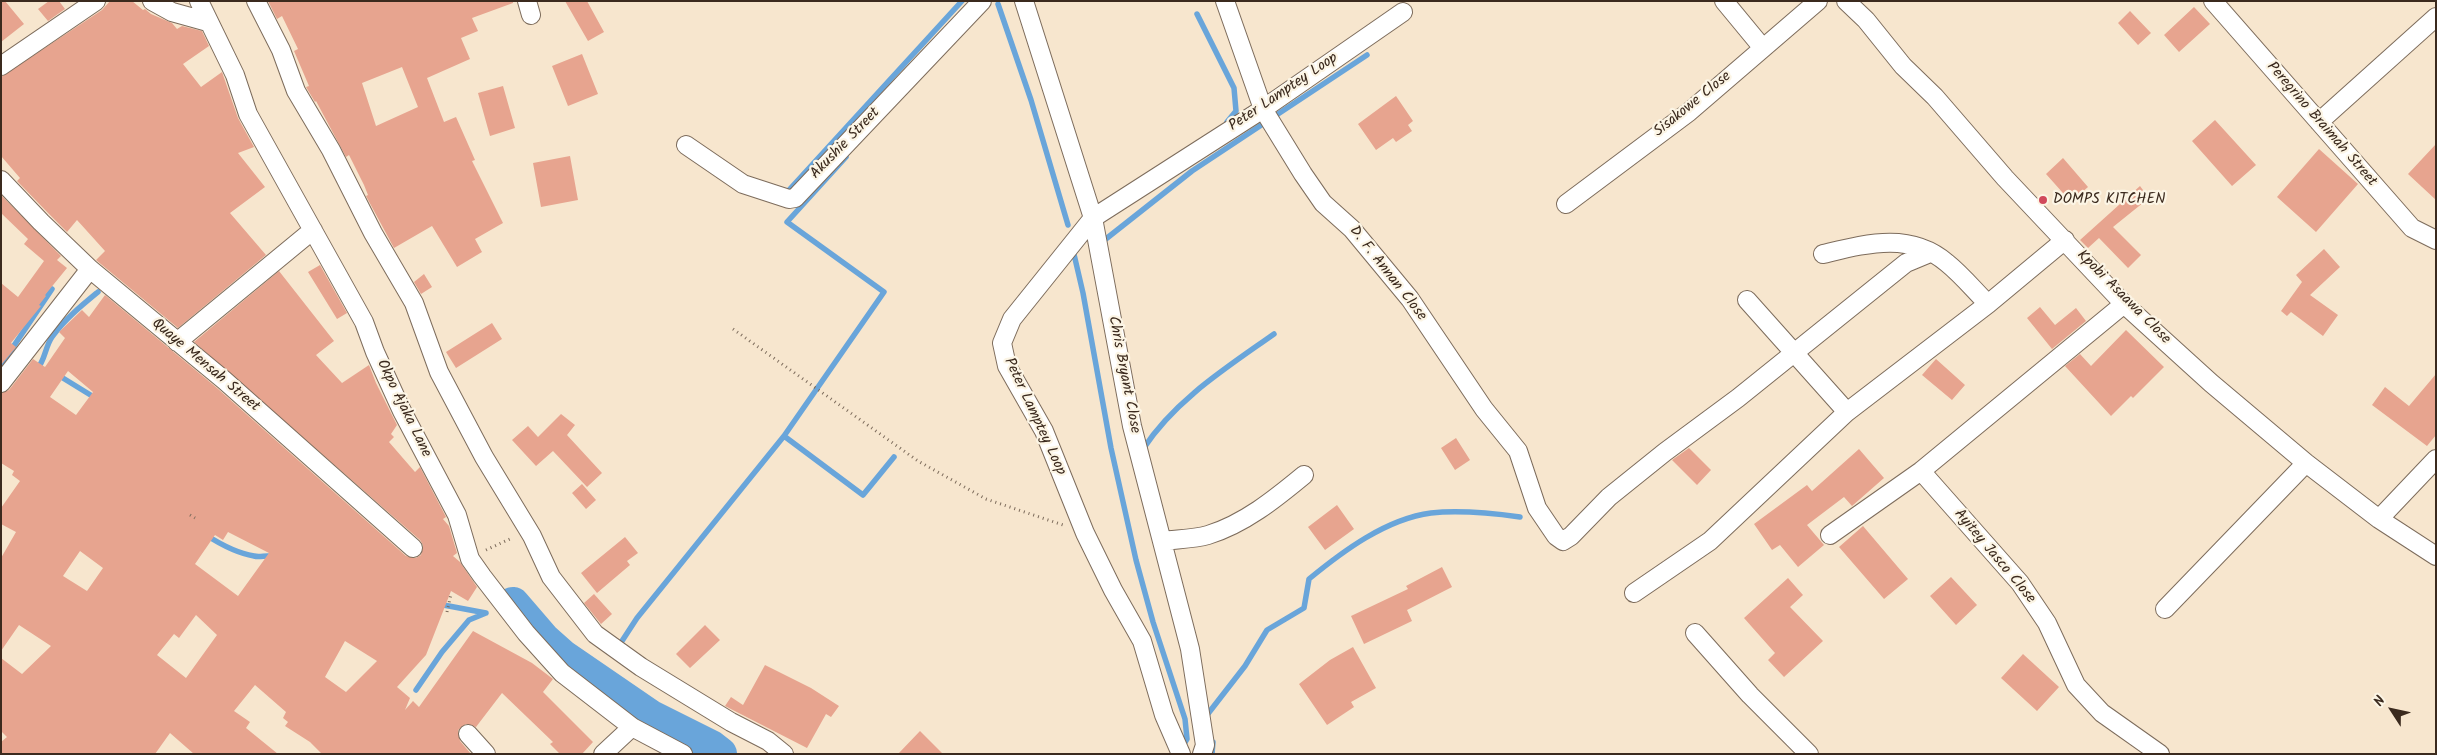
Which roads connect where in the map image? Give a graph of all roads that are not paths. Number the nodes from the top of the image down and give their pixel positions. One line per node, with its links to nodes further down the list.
1 (96, 1): 16 (street)
2 (152, 1): 14 (street)
3 (199, 1): 14 (street, Okpo Ajaka Lane)
4 (256, 1): 53 (street)
5 (982, 1): 19 (street, Akushie Street)
6 (1024, 1): 22 (street, Chris Bryant Close)
7 (1225, 1): 17 (street, D. F. Annan Close)
8 (1724, 1): 15 (street)
9 (1818, 1): 15 (street, Sisakowe Close)
10 (1846, 1): 24 (street, Kpobi Asaawa Close)
11 (2213, 1): 18 (street, Peregrino Braimah Street)
12 (1403, 12): 17 (street, Peter Lamptey Loop)
13 (2436, 17): 18 (street)
14 (208, 22): 23 (street, Okpo Ajaka Lane)
15 (1762, 47): 21 (street, Sisakowe Close)
16 (1, 66)
17 (1264, 109): 22 (street, Peter Lamptey Loop); 33 (street, D. F. Annan Close)
18 (2319, 122): 25 (street, Peregrino Braimah Street)
19 (686, 145)
20 (1, 180): 28 (street, Quaye Mensah Street)
21 (1566, 204)
22 (1093, 218): 42 (street, Chris Bryant Close); 54 (street, Peter Lamptey Loop)
23 (313, 230): 32 (street); 48 (street, Okpo Ajaka Lane)
24 (2065, 240): 30 (street); 31 (street, Kpobi Asaawa Close)
25 (2436, 240)
26 (1930, 252): 27 (street); 30 (street); 33 (street)
27 (1823, 254)
28 (90, 269): 32 (street, Quaye Mensah Street); 34 (street)
29 (1747, 300): 33 (street)
30 (1988, 304): 35 (street)
31 (2124, 304): 37 (street, Kpobi Asaawa Close); 38 (street)
32 (177, 342): 43 (street, Quaye Mensah Street)
33 (1794, 354): 35 (street)
34 (1, 383)
35 (1846, 412): 45 (street)
36 (2436, 459): 40 (street)
37 (2306, 463): 40 (street, Kpobi Asaawa Close); 46 (street)
38 (1921, 471): 41 (street); 57 (street, Ayitey Jasco Close)
39 (1304, 476): 42 (street)
40 (2380, 519): 44 (street, Kpobi Asaawa Close)
41 (1830, 535)
42 (1162, 541): 55 (street, Chris Bryant Close)
43 (413, 548)
44 (2436, 556)
45 (1634, 593)
46 (2165, 609)
47 (1695, 633): 56 (street)
48 (632, 727): 51 (street); 52 (street, Okpo Ajaka Lane)
49 (468, 734): 50 (street)
50 (486, 754)
51 (603, 754)
52 (683, 754)
53 (784, 754)
54 (1181, 754)
55 (1202, 754)
56 (1809, 754)
57 (2160, 754)

